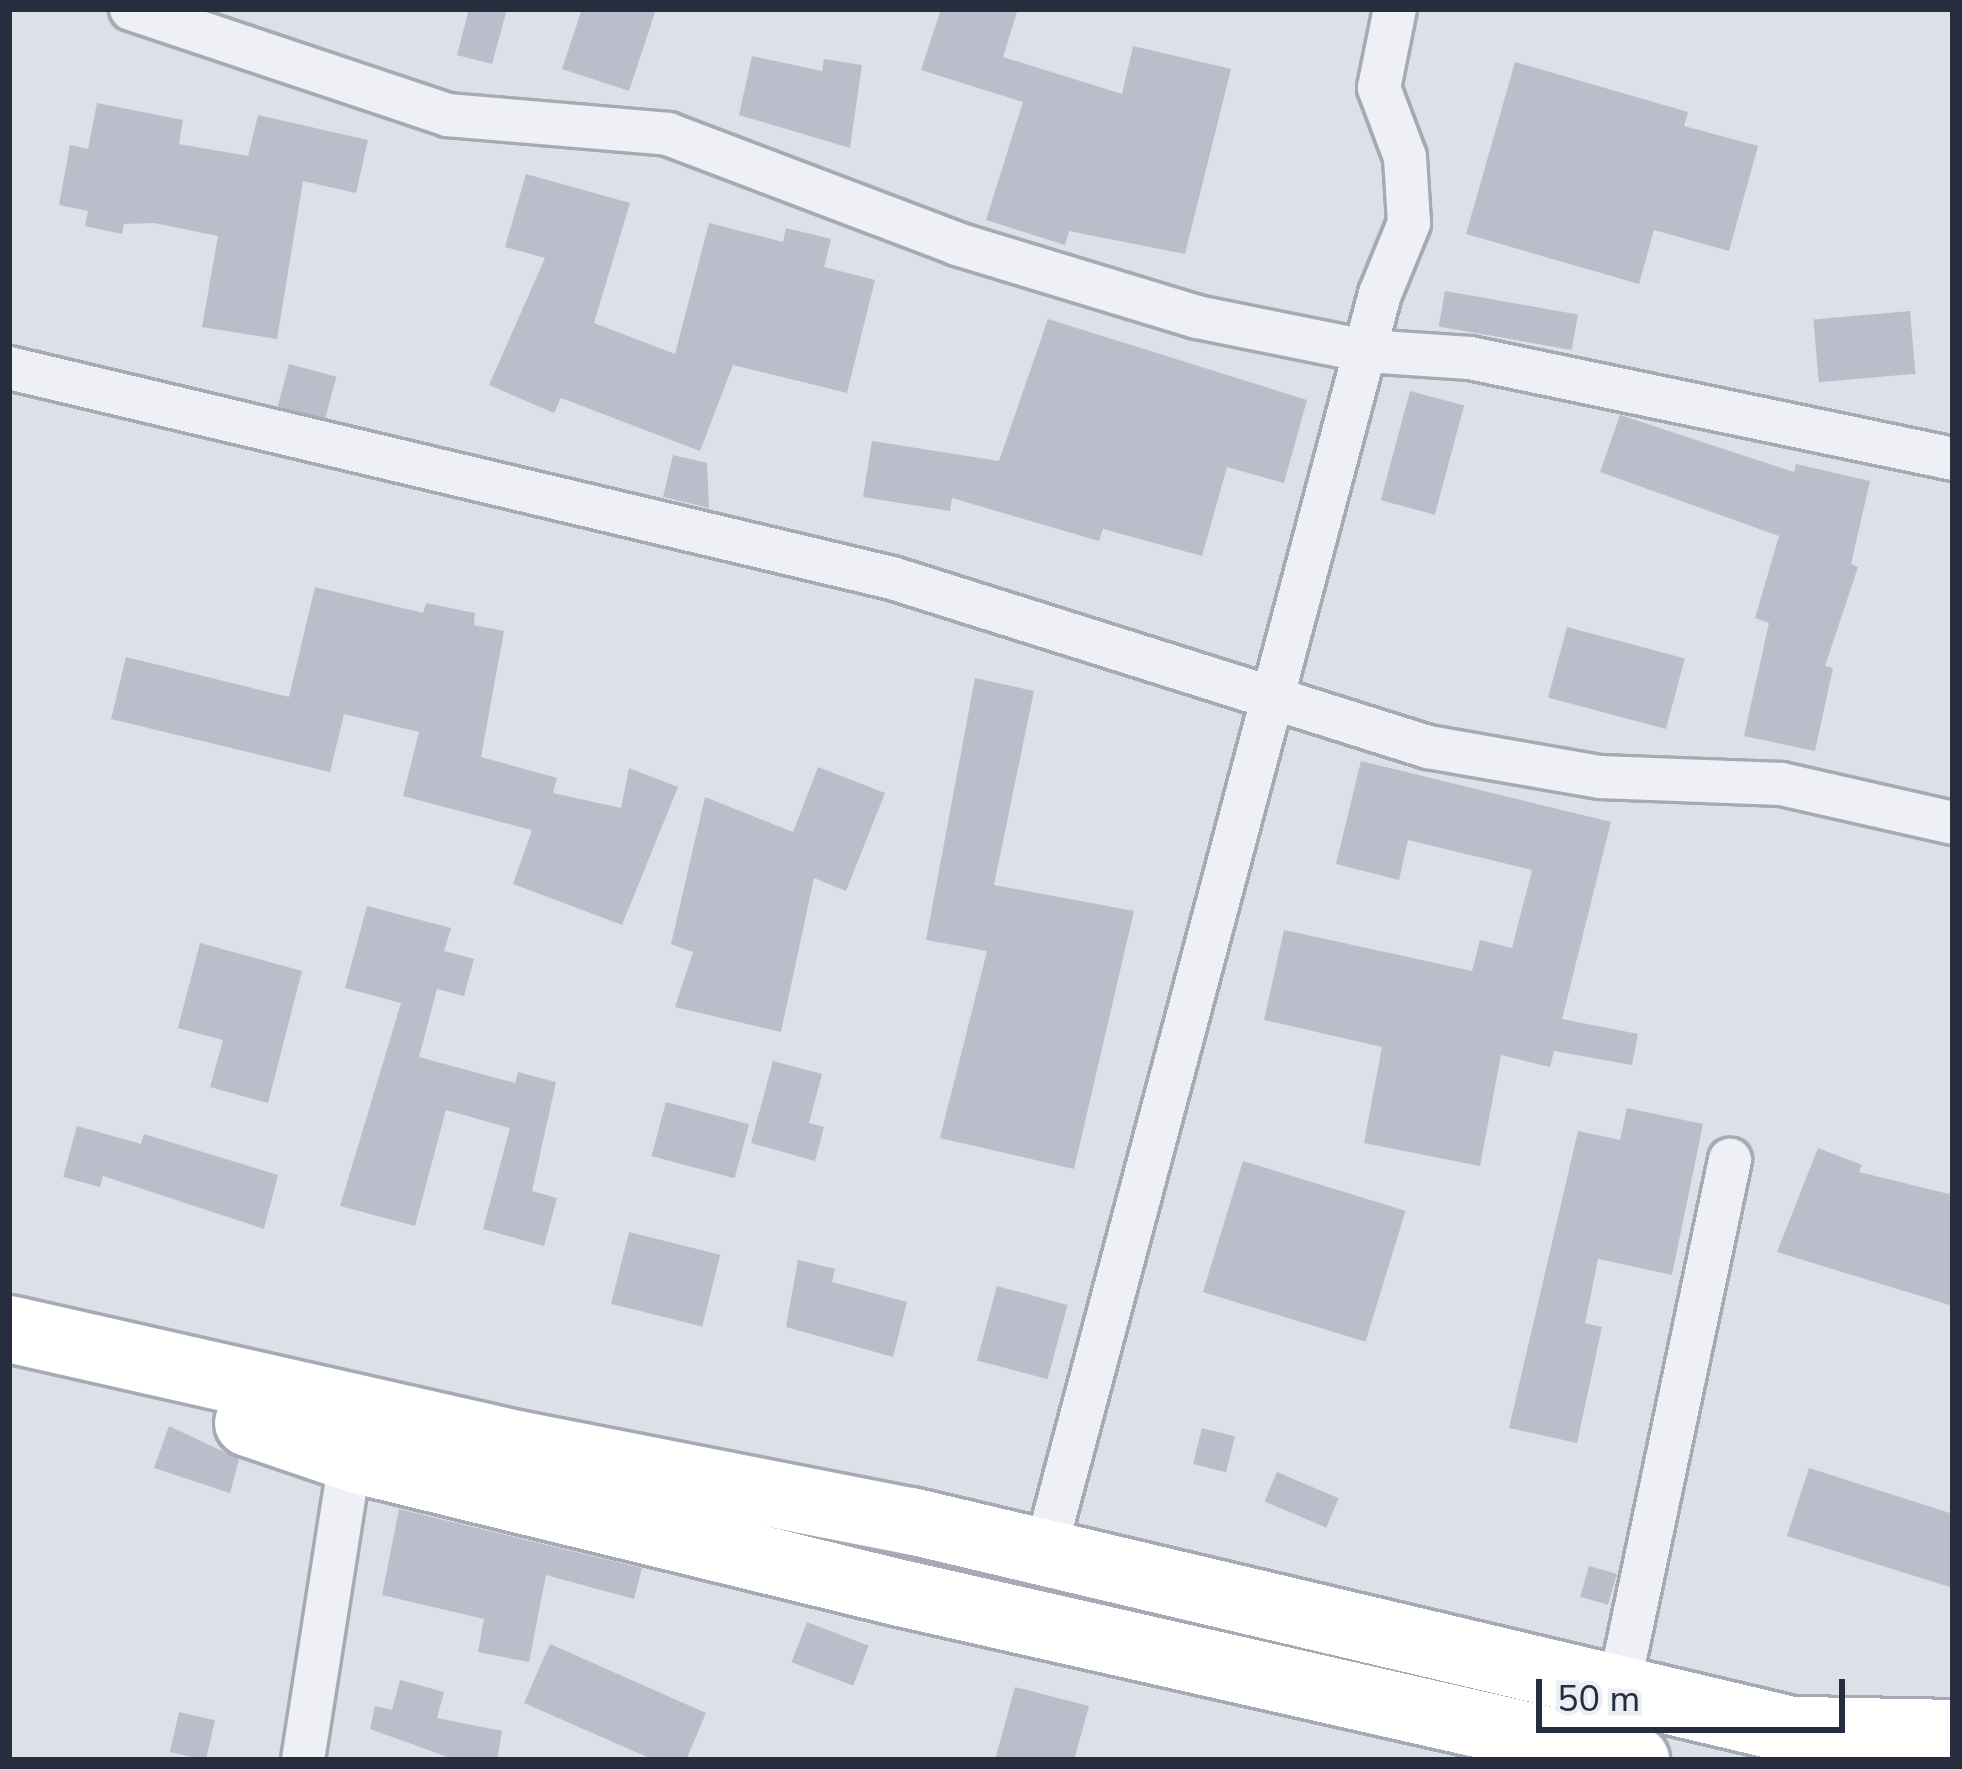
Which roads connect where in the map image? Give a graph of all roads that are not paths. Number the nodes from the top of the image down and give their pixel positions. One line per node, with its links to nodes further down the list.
1 (131, 9): 3 (street)
2 (1394, 9): 3 (street)
3 (1366, 351): 5 (street); 6 (street)
4 (9, 368): 6 (street)
5 (1953, 459)
6 (1270, 694): 7 (street); 12 (street)
7 (1953, 823)
8 (1730, 1160): 13 (street)
9 (9, 1329): 11 (main road)
10 (9, 1353): 11 (main road)
11 (352, 1434): 12 (main road); 16 (street); 17 (main road)
12 (1045, 1552): 13 (main road)
13 (1619, 1687): 14 (main road)
14 (1801, 1730): 15 (main road); 18 (main road)
15 (1953, 1733)
16 (303, 1760)
17 (1636, 1760)
18 (1911, 1760)

